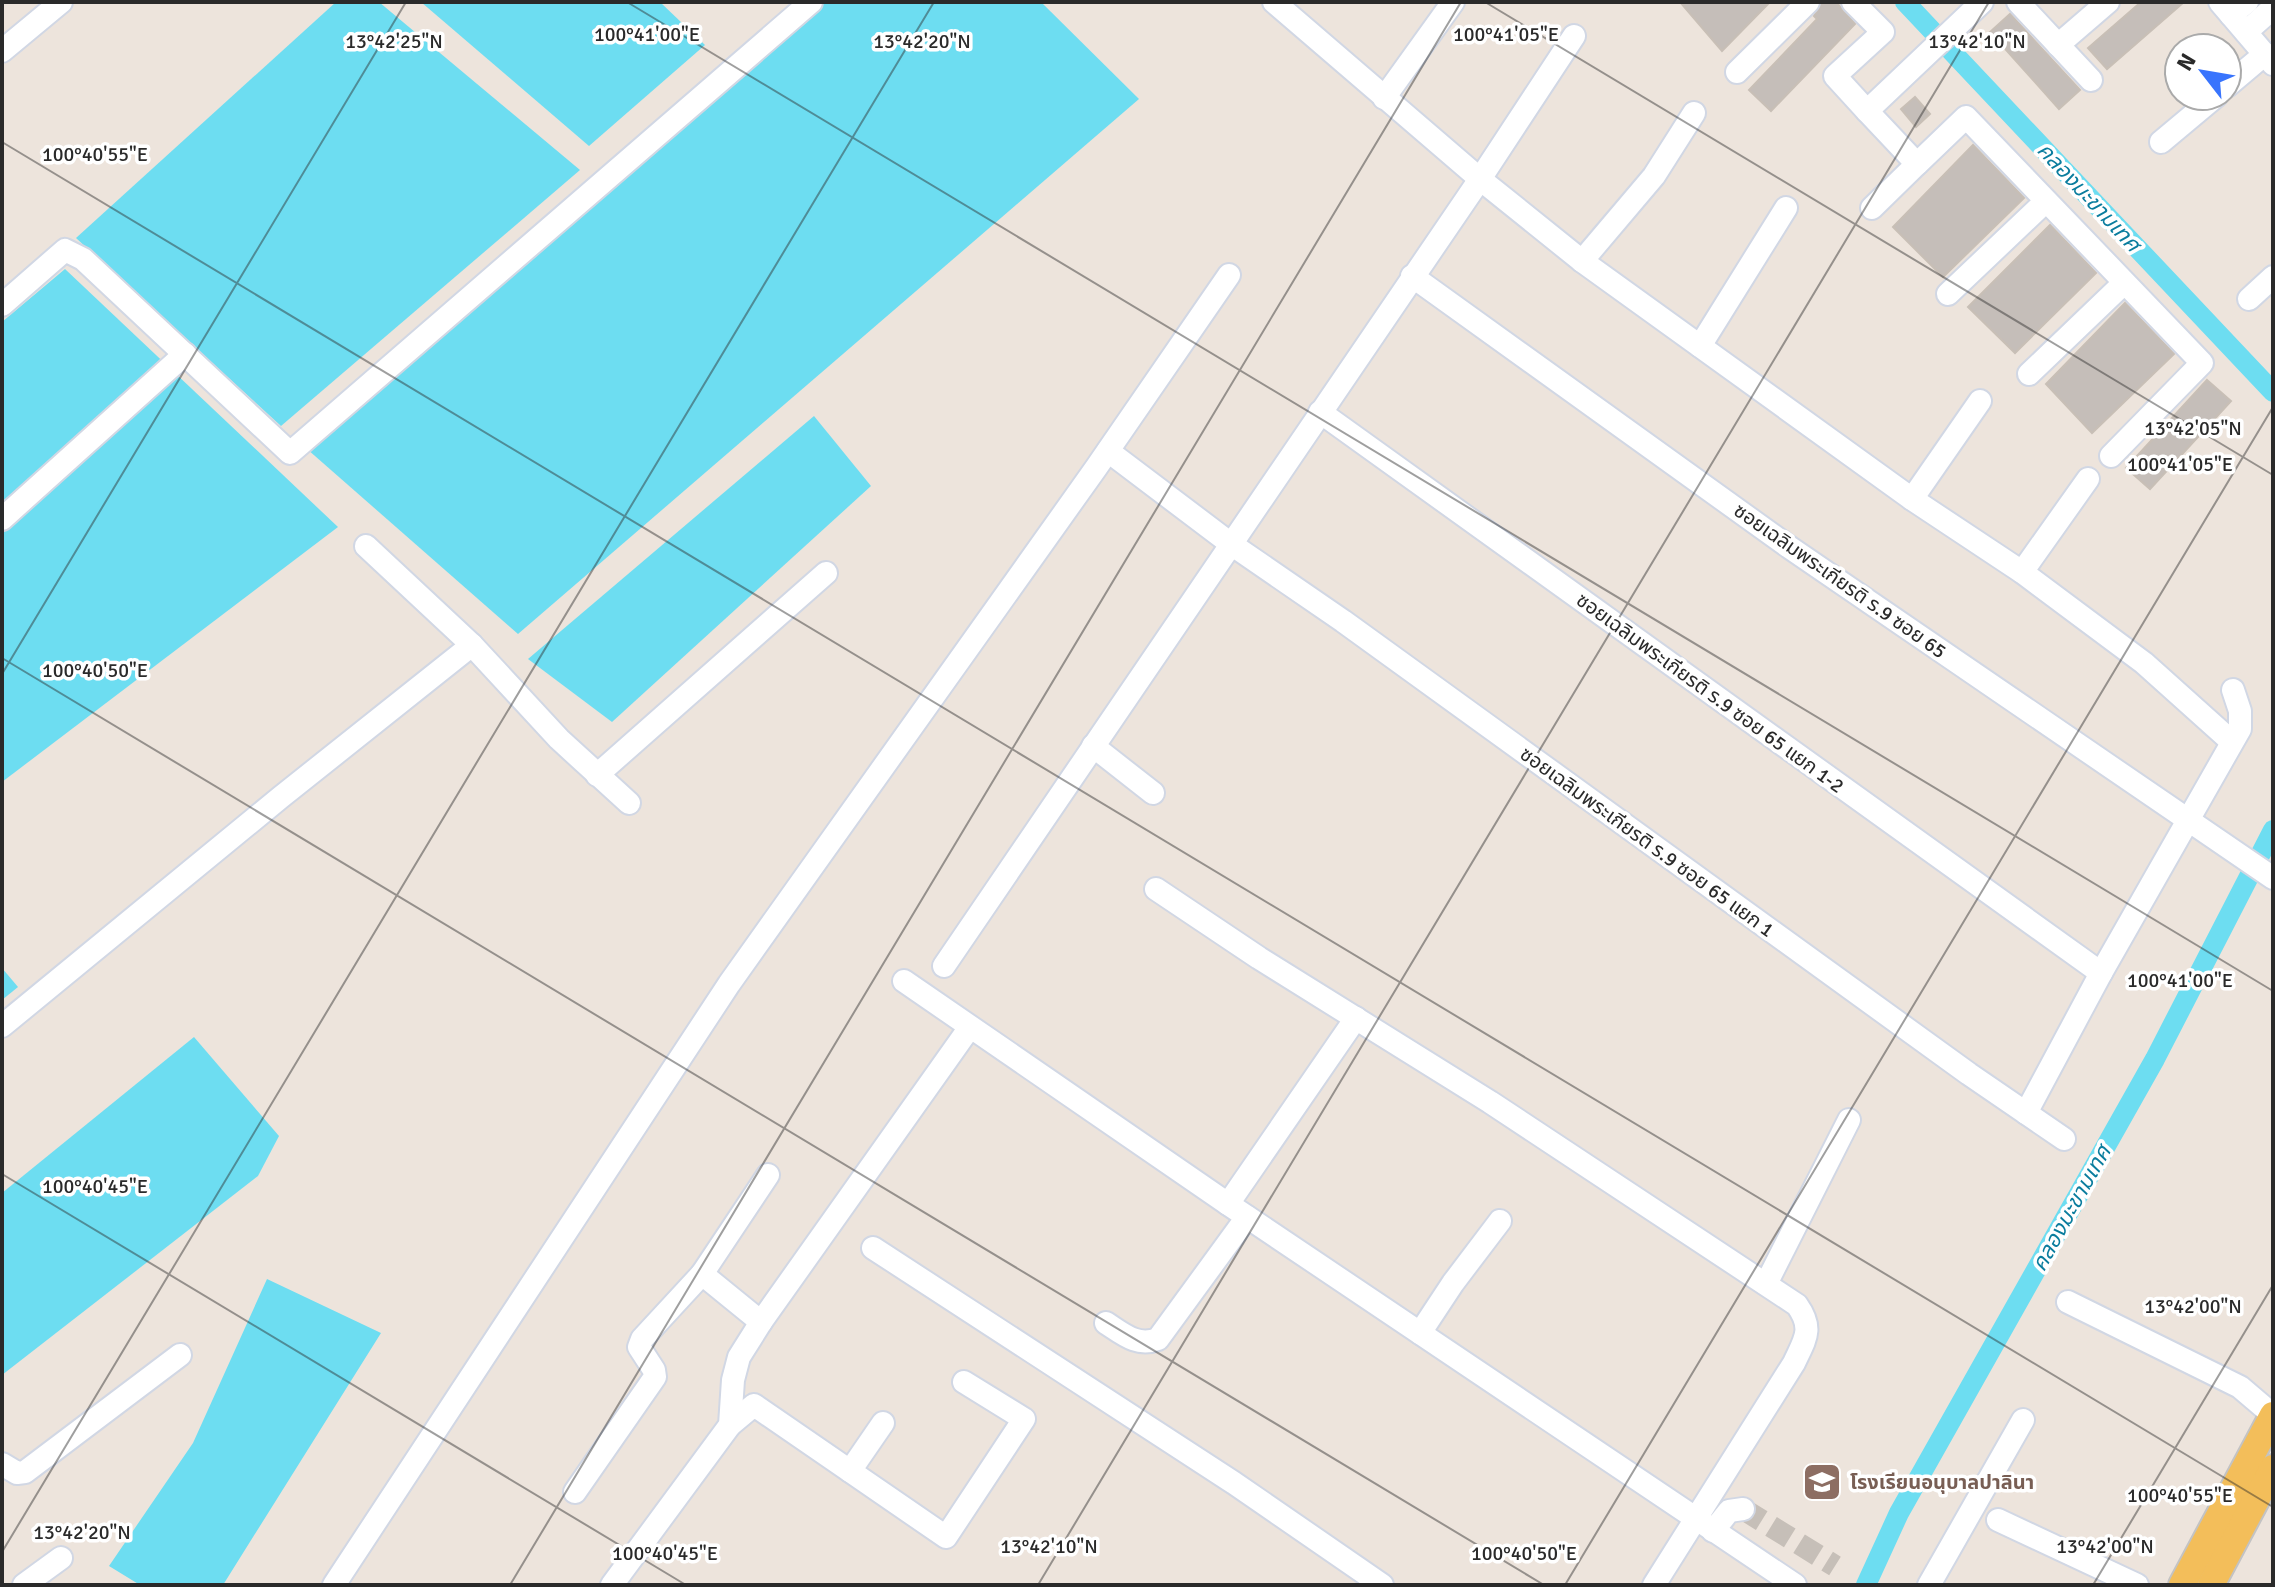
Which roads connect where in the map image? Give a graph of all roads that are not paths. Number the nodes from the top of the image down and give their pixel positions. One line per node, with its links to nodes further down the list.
1 (61, 2): 14 (street)
2 (811, 2): 38 (street)
3 (1453, 2): 19 (street)
4 (1808, 2): 16 (street)
5 (1853, 2): 20 (street)
6 (1982, 2): 20 (street)
7 (2018, 2): 13 (street)
8 (2108, 2): 13 (street)
9 (1279, 3): 19 (street)
10 (2273, 8): 11 (street)
11 (2236, 13): 15 (street)
12 (1574, 36): 25 (street)
13 (2058, 45): 18 (street)
14 (2, 51)
15 (2269, 59): 17 (street)
16 (1737, 72)
17 (2243, 76)
18 (2091, 80)
19 (1384, 98): 25 (street)
20 (1867, 111): 24 (street)
21 (2197, 112): 23 (street)
22 (1694, 113): 29 (street)
23 (2161, 142)
24 (1917, 164): 26 (street); 28 (street)
25 (1480, 179): 29 (street); 31 (street)
26 (2046, 201): 33 (street); 34 (street)
27 (1786, 208): 37 (street)
28 (1872, 208)
29 (1582, 261): 37 (street)
30 (1229, 275): 42 (street)
31 (1412, 276): 41 (street); 58 (street, ซอยเฉลิมพระเกียรติ ร.9 ซอย 65)
32 (2273, 277): 35 (street)
33 (2124, 283): 39 (street); 43 (street)
34 (1948, 294)
35 (2249, 299)
36 (2, 305): 38 (street)
37 (1700, 346): 45 (street)
38 (185, 354): 46 (street)
39 (2029, 374)
40 (1980, 401): 45 (street)
41 (1320, 412): 47 (street); 62 (street, ซอยเฉลิมพระเกียรติ ร.9 ซอย 65 แยก 1-2)
42 (1108, 451): 47 (street, ซอยเฉลิมพระเกียรติ ร.9 ซอย 65 แยก 1); 96 (street)
43 (2111, 456)
44 (2088, 479): 49 (street)
45 (1912, 499): 49 (street)
46 (2, 519)
47 (1231, 544): 54 (street); 67 (street, ซอยเฉลิมพระเกียรติ ร.9 ซอย 65 แยก 1)
48 (366, 546): 51 (street)
49 (2022, 572): 53 (street)
50 (826, 573): 55 (street)
51 (472, 645): 55 (street); 65 (street)
52 (2233, 690): 53 (street)
53 (2231, 741): 58 (street)
54 (1093, 746): 56 (street); 61 (street)
55 (597, 775): 57 (street)
56 (1153, 793)
57 (629, 803)
58 (2188, 822): 59 (street, ซอยเฉลิมพระเกียรติ ร.9 ซอย 65); 62 (street)
59 (2271, 876)
60 (1156, 889): 64 (street)
61 (944, 966)
62 (2101, 973): 67 (street)
63 (904, 981): 66 (street)
64 (1356, 1018): 71 (street); 75 (street)
65 (2, 1026)
66 (970, 1027): 71 (street); 77 (street)
67 (2026, 1113): 69 (street, ซอยเฉลิมพระเกียรติ ร.9 ซอย 65 แยก 1)
68 (1849, 1120): 75 (street)
69 (2064, 1139)
70 (768, 1175): 74 (street)
71 (1238, 1210): 78 (street); 79 (street)
72 (1500, 1221): 79 (street)
73 (873, 1248): 98 (street)
74 (702, 1274): 77 (street); 89 (street)
75 (1766, 1284): 93 (street)
76 (2068, 1302): 82 (street)
77 (761, 1322): 85 (street)
78 (1106, 1323)
79 (1420, 1333): 93 (street)
80 (180, 1355): 86 (street)
81 (964, 1382): 88 (street)
82 (2273, 1415): 103 (main road)
83 (2023, 1420): 101 (street)
84 (883, 1423): 88 (street)
85 (730, 1425): 88 (street); 97 (street)
86 (2, 1464)
87 (2273, 1468): 90 (main road)
88 (850, 1471)
89 (575, 1492)
90 (2265, 1498): 104 (main road)
91 (1743, 1509): 93 (street)
92 (1998, 1520): 102 (street)
93 (1704, 1525): 99 (street); 100 (street)
94 (61, 1558): 95 (street)
95 (24, 1585)
96 (334, 1585)
97 (612, 1585)
98 (1382, 1585)
99 (1654, 1585)
100 (1795, 1585)
101 (1929, 1585)
102 (2137, 1585)
103 (2182, 1585)
104 (2211, 1585)

